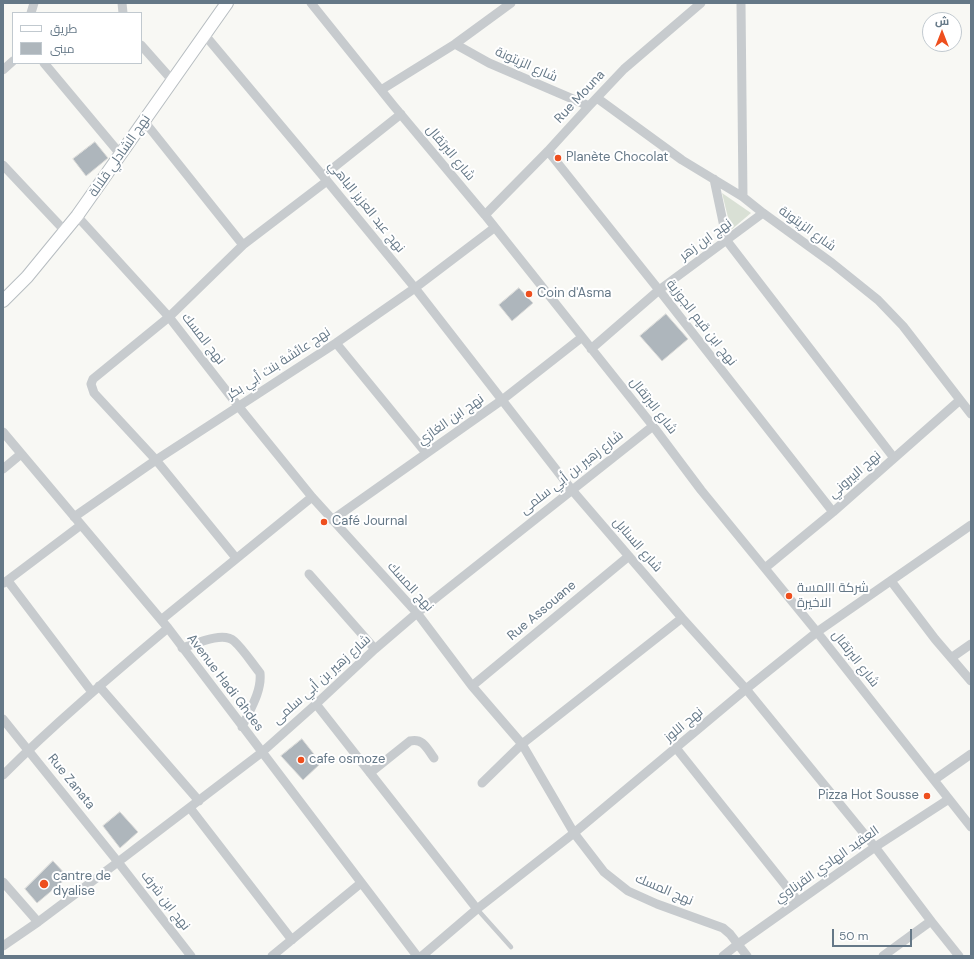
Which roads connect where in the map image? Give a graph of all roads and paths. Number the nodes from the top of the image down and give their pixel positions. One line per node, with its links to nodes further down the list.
1 (227, 3): 6 (street, نهج الشادلي قلالة)
2 (511, 3): 7 (street)
3 (701, 3): 14 (street, Rue Mouna)
4 (741, 3): 23 (street)
5 (314, 4): 13 (street, شارع البرتقال)
6 (204, 34): 12 (street, نهج الشادلي قلالة); 21 (street, نهج عبد العزيز الباهي)
7 (455, 44): 13 (street); 15 (street, شارع الزيتونة)
8 (142, 47): 12 (street)
9 (12, 62): 11 (street)
10 (45, 64): 19 (street)
11 (3, 70)
12 (172, 80): 17 (street, نهج الشادلي قلالة)
13 (381, 90): 16 (street, شارع البرتقال)
14 (597, 98): 15 (street, Rue Mouna); 22 (street, شارع الزيتونة)
15 (588, 106): 18 (street, Rue Mouna)
16 (401, 114): 21 (street); 25 (street, شارع البرتقال)
17 (144, 121): 19 (street, نهج الشادلي قلالة); 30 (street)
18 (548, 151): 25 (street, Rue Mouna); 32 (street, نهج ابن قيم الجوزية)
19 (121, 155): 26 (street, نهج الشادلي قلالة)
20 (5, 171): 28 (street)
21 (325, 178): 30 (street); 31 (street, نهج عبد العزيز الباهي)
22 (714, 180): 23 (street, شارع الزيتونة); 29 (street)
23 (743, 197): 24 (street, شارع الزيتونة)
24 (763, 213): 29 (street, نهج ابن زهر); 39 (street, شارع الزيتونة)
25 (485, 215): 27 (street, شارع البرتقال)
26 (77, 216): 28 (street, نهج الشادلي قلالة); 34 (street, نهج المسك)
27 (494, 228): 31 (street, نهج عائشة بنت أبي بكر); 35 (street, شارع البرتقال)
28 (65, 231): 33 (street, نهج الشادلي قلالة)
29 (727, 241): 32 (street, نهج ابن زهر); 46 (street)
30 (243, 245): 34 (street)
31 (415, 288): 36 (street, نهج عائشة بنت أبي بكر); 38 (street, نهج عبد العزيز الباهي)
32 (659, 290): 37 (street, نهج ابن زهر); 51 (street, نهج ابن قيم الجوزية)
33 (3, 301)
34 (169, 317): 40 (street, نهج المسك); 47 (street)
35 (581, 338): 37 (street, شارع البرتقال); 38 (street, نهج ابن الغازي)
36 (336, 343): 40 (street, نهج عائشة بنت أبي بكر); 44 (street)
37 (591, 349): 42 (street, شارع البرتقال)
38 (502, 400): 44 (street, نهج ابن الغازي); 49 (street, شارع السنابل)
39 (960, 400): 41 (street, شارع الزيتونة); 46 (street, نهج البيروني)
40 (239, 407): 47 (street, نهج عائشة بنت أبي بكر); 50 (street, نهج المسك)
41 (971, 414)
42 (653, 426): 49 (street, شارع زهير بن أبي سلمى); 58 (street, شارع البرتقال)
43 (3, 432): 45 (street, Avenue Hadi Ghdes)
44 (426, 453): 53 (street, نهج ابن الغازي)
45 (21, 454): 48 (street); 52 (street, Avenue Hadi Ghdes)
46 (894, 458): 51 (street, نهج البيروني)
47 (156, 460): 52 (street, نهج عائشة بنت أبي بكر); 57 (street)
48 (3, 469)
49 (572, 490): 56 (street, شارع السنابل); 62 (street, شارع زهير بن أبي سلمى)
50 (312, 497): 53 (street, نهج المسك); 57 (street)
51 (833, 512): 58 (street, نهج البيروني)
52 (74, 517): 55 (street, Avenue Hadi Ghdes)
53 (332, 520): 62 (street, نهج المسك)
54 (971, 524): 60 (street, نهج اللوز)
55 (81, 525): 61 (street); 64 (street, Avenue Hadi Ghdes)
56 (629, 556): 63 (street, شارع السنابل); 72 (street, Rue Assouane)
57 (236, 558): 64 (street)
58 (765, 568): 66 (street, شارع البرتقال)
59 (309, 574): 69 (street)
60 (891, 581): 66 (street, نهج اللوز); 70 (street)
61 (5, 583): 73 (street)
62 (417, 613): 69 (street, شارع زهير بن أبي سلمى); 72 (street, نهج المسك)
63 (682, 618): 74 (street, شارع السنابل); 78 (street)
64 (161, 620): 65 (street, Avenue Hadi Ghdes)
65 (168, 628): 68 (street, Avenue Hadi Ghdes); 73 (street)
66 (817, 632): 74 (street, نهج اللوز); 86 (street, شارع البرتقال)
67 (971, 644): 70 (street)
68 (182, 648): 77 (street, Avenue Hadi Ghdes); 77 (street)
69 (375, 649): 75 (street, شارع زهير بن أبي سلمى)
70 (951, 658): 71 (street)
71 (971, 681)
72 (472, 686): 78 (street, نهج المسك)
73 (96, 689): 80 (street); 89 (street)
74 (746, 689): 79 (street, نهج اللوز); 93 (street, شارع السنابل)
75 (316, 704): 81 (street, شارع زهير بن أبي سلمى); 84 (street)
76 (3, 719): 80 (street, Rue Zanata)
77 (242, 727): 81 (street, Avenue Hadi Ghdes)
78 (522, 744): 87 (street); 92 (street, نهج المسك)
79 (676, 748): 92 (street, نهج اللوز); 97 (street)
80 (28, 749): 85 (street); 94 (street, Rue Zanata)
81 (261, 753): 89 (street, شارع زهير بن أبي سلمى); 96 (street, Avenue Hadi Ghdes)
82 (971, 754): 86 (street)
83 (434, 758): 84 (street)
84 (370, 773): 98 (street)
85 (3, 775)
86 (934, 780): 88 (street, شارع البرتقال)
87 (482, 783)
88 (949, 799): 91 (street, شارع البرتقال); 93 (street, العقيد الهادي القرناوي)
89 (199, 801): 90 (street, شارع زهير بن أبي سلمى)
90 (190, 808): 94 (street, شارع زهير بن أبي سلمى); 101 (street)
91 (971, 827)
92 (574, 834): 98 (street, نهج اللوز); 102 (street, نهج المسك)
93 (875, 847): 97 (street, العقيد الهادي القرناوي); 100 (street, شارع السنابل)
94 (118, 862): 99 (street, شارع زهير بن أبي سلمى); 105 (street, نهج ابن شرف)
95 (3, 882): 99 (street)
96 (361, 883): 101 (street); 107 (street, Avenue Hadi Ghdes)
97 (798, 901): 102 (street, العقيد الهادي القرناوي)
98 (477, 909): 104 (lane); 108 (street, نهج اللوز)
99 (38, 922): 103 (street, شارع زهير بن أبي سلمى)
100 (931, 922): 111 (street); 112 (street, شارع السنابل)
101 (292, 940): 106 (street)
102 (738, 944): 109 (street, العقيد الهادي القرناوي); 110 (street, نهج المسك)
103 (3, 946)
104 (511, 947)
105 (191, 956)
106 (272, 956)
107 (417, 956)
108 (422, 956)
109 (723, 956)
110 (747, 956)
111 (883, 956)
112 (959, 956)

